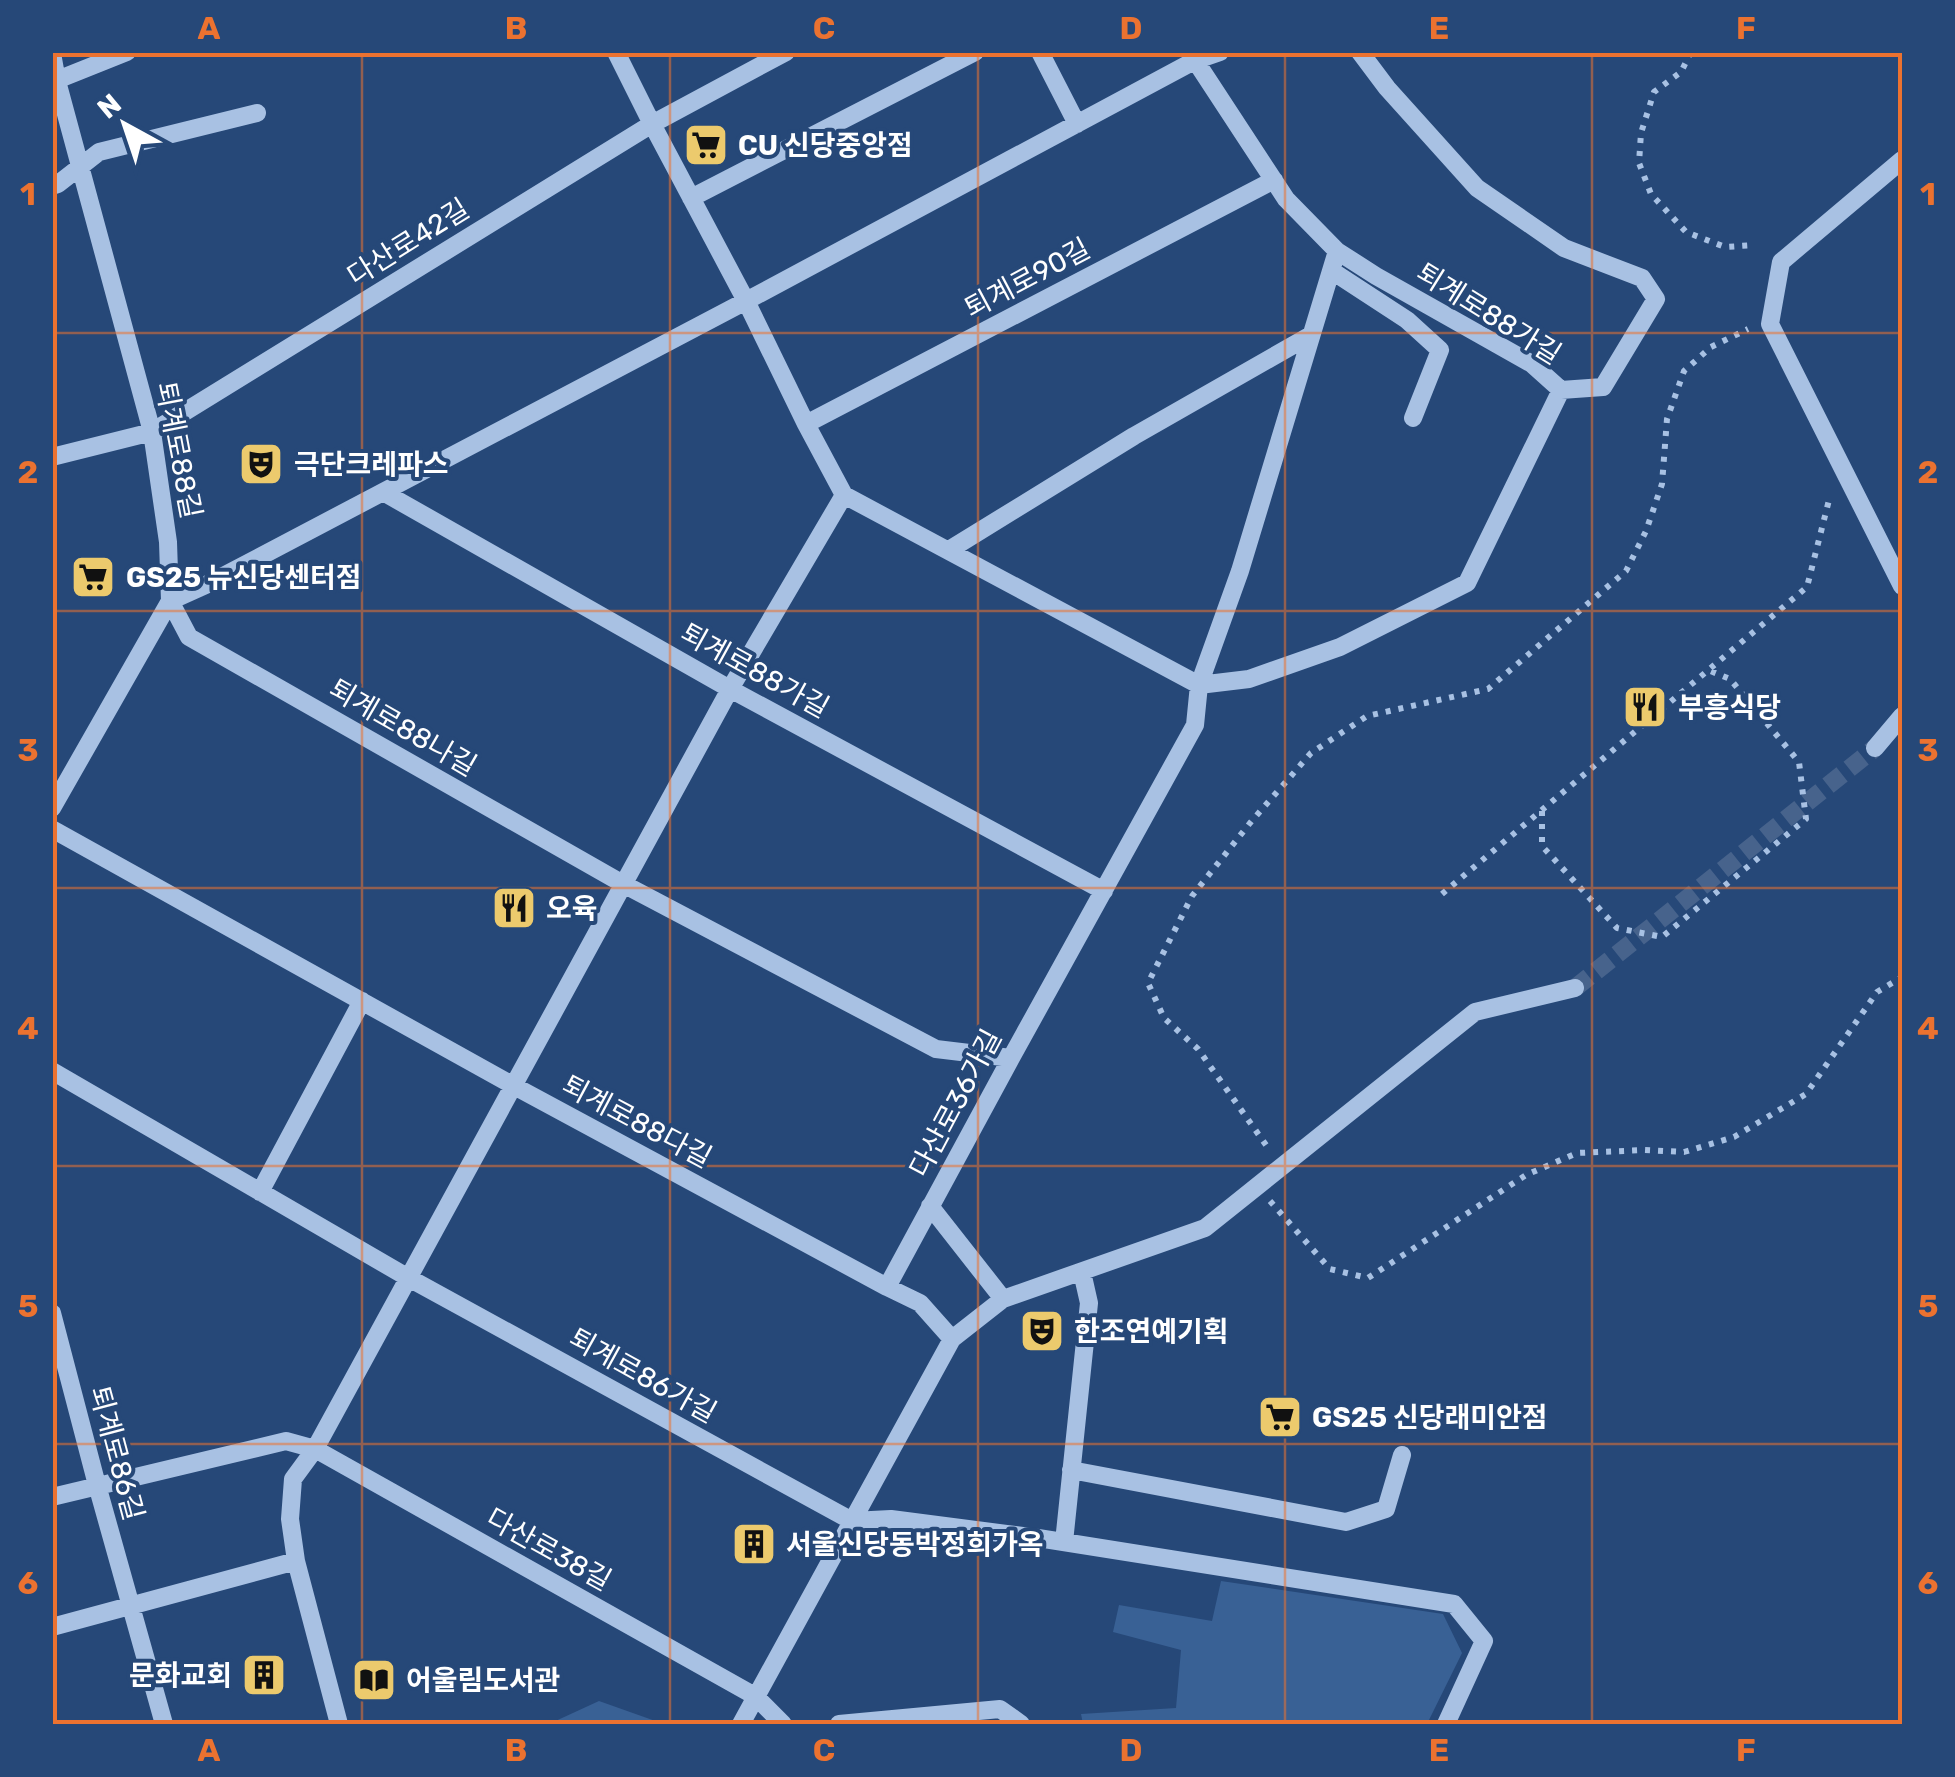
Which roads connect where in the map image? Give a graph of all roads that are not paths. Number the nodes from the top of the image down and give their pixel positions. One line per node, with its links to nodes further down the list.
1 (127, 52): 10 (street)
2 (616, 52): 12 (street)
3 (786, 52): 12 (street, 다산로42길)
4 (975, 52): 18 (street)
5 (1040, 52): 13 (street)
6 (1220, 52): 9 (street)
7 (1360, 52): 23 (street, 퇴계로88가길)
8 (52, 53): 10 (street, 퇴계로88길)
9 (1192, 57): 13 (street); 16 (street, 퇴계로88가길)
10 (55, 82): 15 (street, 퇴계로88길)
11 (257, 113): 15 (street)
12 (652, 124): 18 (street); 26 (street, 다산로42길)
13 (1077, 124): 21 (street)
14 (1902, 160): 31 (street)
15 (80, 166): 17 (street); 26 (street, 퇴계로88길)
16 (1274, 180): 19 (street, 퇴계로88가길); 25 (street, 퇴계로90길)
17 (52, 186)
18 (691, 198): 21 (street)
19 (1336, 251): 20 (street); 23 (street, 퇴계로88가길)
20 (1332, 271): 22 (street); 24 (street, 퇴계로88가길)
21 (746, 302): 25 (street); 28 (street)
22 (1311, 334): 30 (street); 33 (street)
23 (1560, 390): 33 (street)
24 (1412, 418)
25 (806, 424): 29 (street)
26 (152, 432): 27 (street, 다산로42길); 32 (street, 퇴계로88길)
27 (52, 457)
28 (383, 492): 32 (street); 34 (street, 퇴계로88가길)
29 (844, 495): 30 (street); 34 (street)
30 (949, 550): 33 (street)
31 (1902, 586)
32 (170, 601): 37 (street); 39 (street, 퇴계로88나길)
33 (1200, 685): 40 (street, 다산로36가길)
34 (730, 688): 39 (street); 40 (street, 퇴계로88가길)
35 (1902, 716): 36 (street)
36 (1876, 748)
37 (52, 808)
38 (52, 829): 42 (street, 퇴계로88다길)
39 (625, 884): 43 (street, 퇴계로88나길); 45 (street)
40 (1104, 891): 43 (street, 다산로36가길)
41 (1575, 988): 48 (street)
42 (362, 1002): 45 (street, 퇴계로88다길); 46 (street)
43 (1010, 1058): 47 (street, 다산로36가길)
44 (52, 1072): 46 (street, 퇴계로86가길)
45 (514, 1086): 49 (street); 50 (street, 퇴계로88다길)
46 (260, 1192): 49 (street, 퇴계로86가길)
47 (930, 1206): 50 (street, 다산로36가길); 51 (street)
48 (1082, 1272): 51 (street); 56 (street)
49 (407, 1277): 54 (street); 59 (street, 퇴계로86가길)
50 (887, 1287): 53 (street)
51 (1003, 1299): 53 (street)
52 (52, 1313): 57 (street, 퇴계로86길)
53 (952, 1339): 59 (street)
54 (315, 1449): 57 (street, 다산로38길); 61 (street); 64 (street, 다산로38길)
55 (1402, 1456): 56 (street)
56 (1071, 1470): 60 (street)
57 (96, 1485): 58 (street, 다산로38길); 62 (street, 퇴계로86길)
58 (52, 1498)
59 (852, 1521): 60 (street); 64 (street)
60 (1064, 1542): 71 (street)
61 (296, 1561): 62 (street); 66 (street)
62 (130, 1606): 63 (street); 65 (street, 퇴계로86길)
63 (52, 1627)
64 (755, 1696): 67 (street); 68 (street, 다산로38길)
65 (164, 1724)
66 (338, 1724)
67 (741, 1724)
68 (783, 1724)
69 (839, 1724): 70 (street)
70 (1021, 1724)
71 (1446, 1724)

